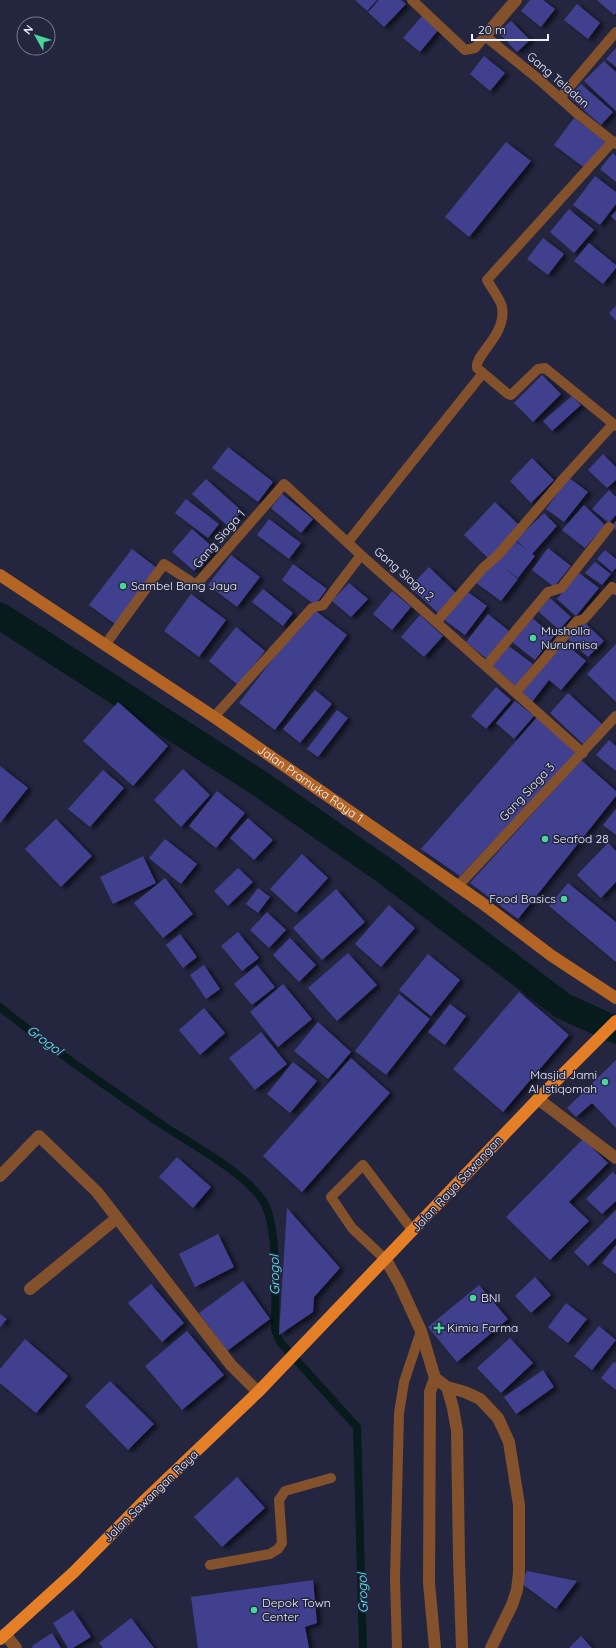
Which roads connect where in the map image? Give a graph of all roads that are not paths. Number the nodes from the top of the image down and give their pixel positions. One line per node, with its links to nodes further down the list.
1 (412, 0): 4 (lane)
2 (516, 0): 4 (street)
3 (616, 32): 5 (lane)
4 (485, 36): 5 (lane, Gang Teladan)
5 (560, 98): 6 (lane, Gang Teladan)
6 (614, 143): 7 (lane)
7 (482, 373): 8 (lane); 10 (lane)
8 (615, 425): 14 (lane)
9 (609, 527): 16 (lane)
10 (348, 542): 11 (lane, Gang Siaga 1); 15 (lane, Gang Siaga 1)
11 (361, 555): 14 (lane, Gang Siaga 2); 19 (lane, Gang Siaga 2)
12 (0, 575): 15 (main road, Jalan Pramuka Raya 1)
13 (616, 590): 17 (lane)
14 (437, 621): 16 (lane, Gang Siaga 2)
15 (105, 645): 19 (main road, Jalan Pramuka Raya 1)
16 (486, 665): 17 (lane, Gang Siaga 2)
17 (516, 692): 20 (lane, Gang Siaga 2)
18 (616, 716): 20 (lane, Gang Siaga 3)
19 (214, 717): 21 (main road, Jalan Pramuka Raya 1)
20 (583, 753): 21 (lane, Gang Siaga 3)
21 (458, 886): 22 (main road, Jalan Pramuka Raya 1)
22 (616, 998)
23 (616, 1021): 24 (highway, Jalan Raya Sawangan)
24 (538, 1099): 25 (street); 28 (highway, Jalan Raya Sawangan)
25 (616, 1158)
26 (0, 1176): 27 (street)
27 (117, 1218): 30 (street); 35 (street)
28 (413, 1231): 29 (highway, Jalan Raya Sawangan); 29 (lane)
29 (386, 1260): 31 (street); 32 (highway, Jalan Raya Sawangan)
30 (30, 1289)
31 (421, 1331): 33 (street); 41 (lane)
32 (300, 1349): 35 (highway, Jalan Sawangan Raya)
33 (435, 1378): 34 (street); 36 (street)
34 (447, 1387): 36 (street); 43 (street); 44 (street)
35 (258, 1392): 39 (highway, Jalan Sawangan Raya)
36 (430, 1392): 42 (street)
37 (331, 1478): 38 (lane)
38 (210, 1565)
39 (3, 1637): 40 (street)
40 (16, 1648)
41 (397, 1648)
42 (435, 1648)
43 (462, 1648)
44 (491, 1648)

